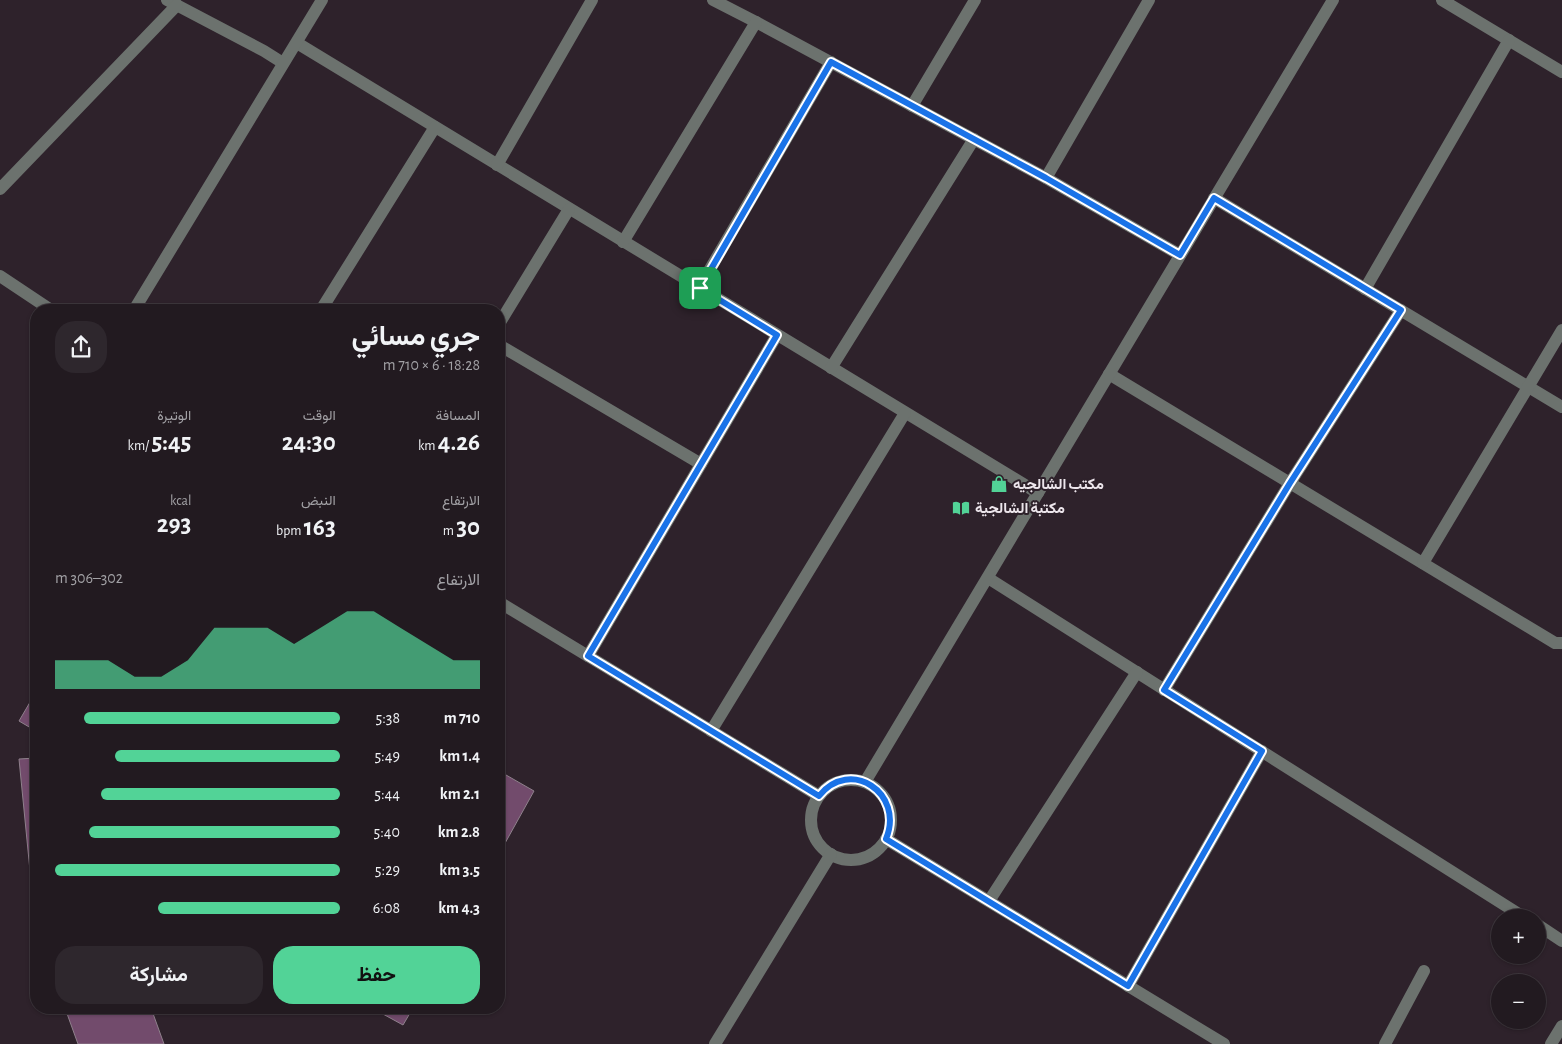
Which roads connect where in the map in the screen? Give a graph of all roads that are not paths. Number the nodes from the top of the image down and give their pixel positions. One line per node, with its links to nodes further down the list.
1 (322, 0): 11 (street)
2 (592, 0): 18 (street)
3 (713, 0): 9 (street)
4 (975, 0): 15 (street)
5 (1149, 0): 19 (street)
6 (1333, 0): 21 (street)
7 (1442, 0): 10 (street)
8 (172, 2): 13 (street); 20 (street)
9 (756, 22): 12 (street); 23 (street)
10 (1509, 40): 14 (street); 27 (street)
11 (297, 43): 13 (street); 16 (street)
12 (831, 62): 15 (street); 26 (street)
13 (283, 63): 29 (street)
14 (1562, 72)
15 (912, 106): 17 (street)
16 (435, 127): 18 (street); 30 (street)
17 (974, 140): 19 (street); 36 (street)
18 (497, 165): 22 (street)
19 (1046, 178): 24 (street)
20 (0, 189)
21 (1214, 198): 24 (street); 27 (street)
22 (569, 208): 23 (street); 32 (street)
23 (623, 242): 26 (street)
24 (1180, 255): 37 (street)
25 (0, 276): 28 (street)
26 (700, 288): 34 (street)
27 (1365, 289): 31 (street)
28 (42, 304)
29 (138, 304)
30 (325, 304)
31 (1401, 310): 38 (street); 42 (street)
32 (505, 314)
33 (1562, 330): 38 (street)
34 (777, 335): 36 (street); 41 (street)
35 (505, 349): 41 (street)
36 (832, 368): 40 (street)
37 (1109, 374): 42 (street); 43 (street)
38 (1528, 387): 39 (street); 44 (street)
39 (1562, 407)
40 (905, 413): 43 (street); 51 (street)
41 (701, 464): 48 (street)
42 (1290, 483): 44 (street); 50 (street)
43 (1038, 493): 45 (street)
44 (1423, 563): 47 (street)
45 (988, 578): 49 (street); 53 (street)
46 (505, 606): 48 (street)
47 (1562, 642)
48 (588, 656): 51 (street)
49 (1137, 672): 50 (street); 57 (street)
50 (1164, 690): 52 (street)
51 (711, 731): 54 (street)
52 (1262, 751): 58 (street); 62 (street)
53 (865, 782): 54 (street); 55 (street)
54 (819, 796): 56 (street)
55 (886, 839): 56 (street); 57 (street)
56 (831, 854): 64 (street)
57 (989, 901): 62 (street)
58 (1511, 909)
59 (1546, 930): 60 (street)
60 (1562, 941)
61 (1424, 971): 66 (street)
62 (1128, 986): 65 (street)
63 (1562, 1026): 67 (street)
64 (715, 1044)
65 (1224, 1044)
66 (1385, 1044)
67 (1550, 1044)

